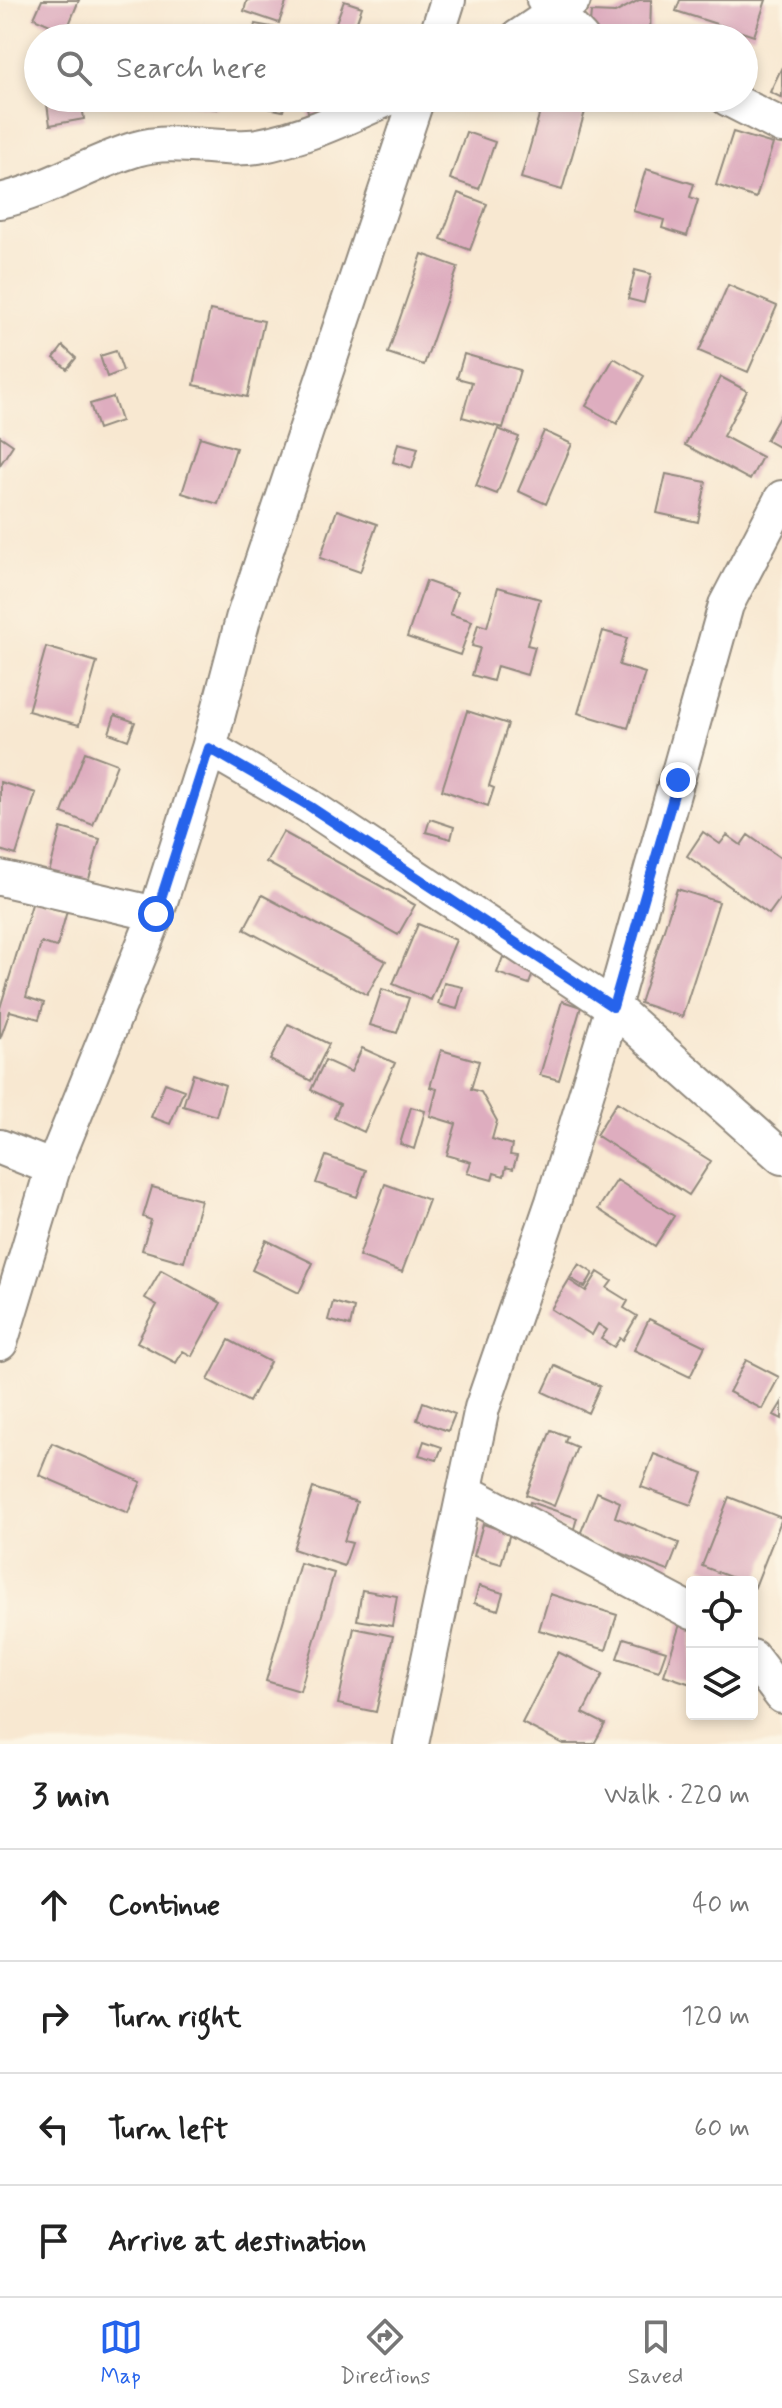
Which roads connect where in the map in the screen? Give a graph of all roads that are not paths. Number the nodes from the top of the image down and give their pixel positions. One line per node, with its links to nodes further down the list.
1 (448, 0): 3 (street)
2 (557, 4): 4 (street); 5 (street)
3 (440, 24)
4 (533, 24)
5 (571, 24)
6 (357, 112): 10 (street)
7 (412, 112): 12 (street)
8 (754, 112): 9 (street)
9 (782, 126)
10 (0, 201)
11 (782, 498): 15 (street)
12 (209, 748): 14 (street); 15 (street)
13 (0, 878): 14 (street)
14 (156, 914): 18 (street)
15 (613, 1007): 17 (street); 20 (street)
16 (0, 1147): 18 (street)
17 (782, 1157)
18 (53, 1168): 19 (street)
19 (0, 1343)
20 (466, 1492): 21 (street); 24 (street)
21 (686, 1609)
22 (758, 1665): 23 (street)
23 (782, 1696)
24 (411, 1744)

